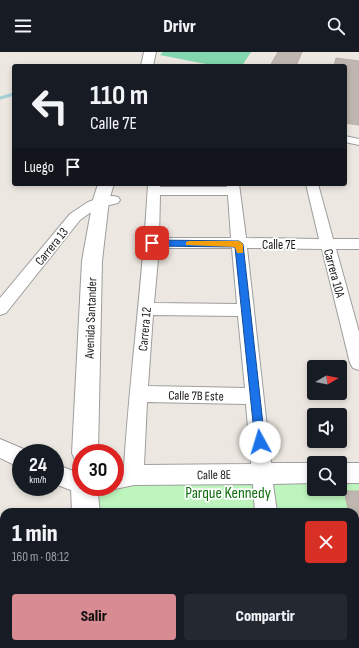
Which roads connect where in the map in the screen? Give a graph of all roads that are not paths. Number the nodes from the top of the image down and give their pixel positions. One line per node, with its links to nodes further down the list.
1 (142, 52): 3 (street)
2 (150, 52): 4 (street)
3 (139, 64)
4 (147, 64)
5 (347, 139): 6 (street)
6 (359, 142)
7 (313, 186): 13 (street, Carrera 10A)
8 (154, 187): 9 (street); 11 (street, Carrera 12)
9 (233, 188): 12 (street)
10 (109, 192): 15 (street, Carrera 13); 21 (street, Avenida Santander); 22 (street, Avenida Santander)
11 (152, 243): 12 (street, Calle 7E); 16 (street, Carrera 12)
12 (239, 244): 13 (street, Calle 7E); 17 (street)
13 (328, 244): 14 (street, Calle 7E); 18 (street, Carrera 10A)
14 (359, 244)
15 (0, 309)
16 (146, 309): 17 (street); 19 (street, Carrera 12)
17 (246, 310): 20 (street)
18 (359, 363)
19 (138, 394): 20 (street, Calle 7B Este); 29 (street, Carrera 12)
20 (255, 396): 25 (street)
21 (85, 444)
22 (98, 444)
23 (0, 448): 24 (street)
24 (12, 454)
25 (263, 473): 26 (street, Calle 8E); 29 (street, Calle 8E); 34 (street)
26 (307, 473)
27 (347, 473): 28 (street)
28 (359, 473)
29 (124, 476)
30 (85, 496): 32 (street)
31 (98, 496): 33 (street)
32 (86, 508)
33 (99, 508)
34 (266, 508)

